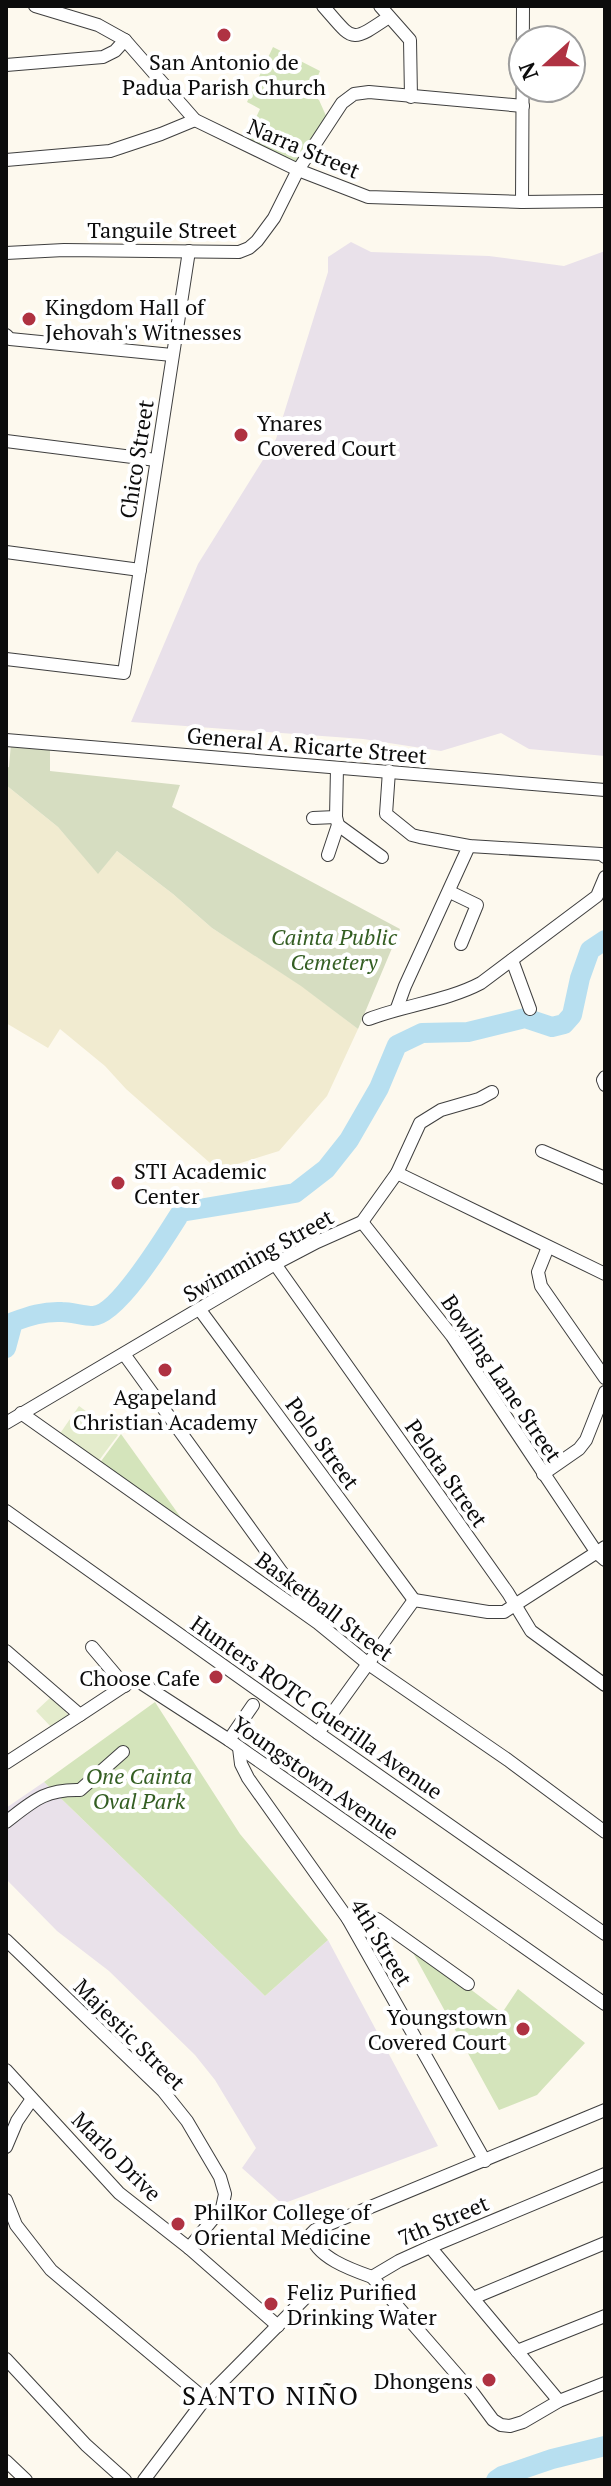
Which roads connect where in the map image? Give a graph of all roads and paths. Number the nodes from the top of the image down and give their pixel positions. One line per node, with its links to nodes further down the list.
1 (35, 6): 6 (street, Narra Street)
2 (323, 6): 5 (street)
3 (380, 6): 5 (street)
4 (523, 6): 9 (street)
5 (389, 17): 8 (street)
6 (125, 40): 7 (street); 10 (street, Narra Street)
7 (6, 65)
8 (411, 97): 9 (street, Tanguile Street); 12 (street, Tanguile Street)
9 (523, 106): 14 (street)
10 (195, 120): 11 (street); 12 (street, Narra Street)
11 (6, 160)
12 (298, 170): 14 (street, Narra Street); 15 (street, Tanguile Street)
13 (605, 201): 14 (street, Narra Street)
14 (522, 202)
15 (189, 251): 16 (street, Tanguile Street); 18 (street, Chico Street)
16 (6, 253)
17 (7, 339): 18 (street)
18 (172, 355): 20 (street, Chico Street)
19 (6, 441): 20 (street)
20 (156, 460): 22 (street, Chico Street)
21 (6, 552): 22 (street)
22 (140, 570): 23 (street, Chico Street)
23 (6, 659)
24 (6, 740): 25 (street, General A. Ricarte Street)
25 (337, 768): 26 (street, General A. Ricarte Street); 29 (street)
26 (389, 771): 27 (street, General A. Ricarte Street); 30 (street)
27 (605, 790)
28 (313, 818): 29 (street)
29 (337, 821): 31 (street); 32 (street)
30 (469, 846): 33 (street); 35 (street)
31 (328, 855)
32 (382, 857)
33 (605, 857)
34 (605, 877): 37 (street)
35 (450, 892): 36 (street); 38 (street)
36 (461, 944)
37 (512, 960): 38 (street); 39 (street)
38 (397, 1008): 40 (street)
39 (530, 1009)
40 (369, 1019)
41 (605, 1077): 42 (street)
42 (605, 1085)
43 (492, 1092): 45 (street, Swimming Street)
44 (542, 1151): 46 (street)
45 (397, 1173): 47 (street, Swimming Street); 48 (street)
46 (605, 1178)
47 (362, 1222): 49 (street, Swimming Street); 57 (street, Bowling Lane Street)
48 (548, 1247): 50 (street); 53 (street)
49 (275, 1264): 51 (street, Swimming Street); 61 (street, Pelota Street)
50 (605, 1274)
51 (200, 1310): 52 (street, Swimming Street); 60 (street, Polo Street)
52 (124, 1354): 55 (street, Swimming Street); 62 (street)
53 (605, 1378)
54 (605, 1392): 57 (street)
55 (21, 1413): 56 (street, Swimming Street); 62 (street, Basketball Street)
56 (6, 1423)
57 (543, 1474): 59 (street, Bowling Lane Street)
58 (6, 1511): 70 (street, Hunters ROTC Guerilla Avenue)
59 (602, 1553): 61 (street)
60 (414, 1600): 61 (street); 65 (street)
61 (515, 1606): 66 (street, Pelota Street)
62 (318, 1623): 65 (street, Basketball Street)
63 (92, 1647): 67 (street)
64 (6, 1651): 69 (street)
65 (367, 1663): 70 (street); 77 (street, Basketball Street)
66 (605, 1685)
67 (125, 1686): 69 (street); 71 (street, Youngstown Avenue)
68 (253, 1705): 71 (street)
69 (80, 1715): 73 (street)
70 (318, 1733): 81 (street, Hunters ROTC Guerilla Avenue)
71 (234, 1744): 74 (street, Youngstown Avenue); 75 (street, 4th Street)
72 (123, 1752): 76 (street)
73 (6, 1763)
74 (260, 1763): 75 (street); 84 (street, Youngstown Avenue)
75 (248, 1778): 79 (street, 4th Street)
76 (6, 1822)
77 (605, 1832)
78 (368, 1917): 79 (street); 80 (street); 83 (street)
79 (348, 1919): 80 (street, 4th Street)
80 (355, 1931): 89 (street, 4th Street)
81 (605, 1934)
82 (6, 1940): 94 (street, Majestic Street)
83 (468, 1984)
84 (605, 2004)
85 (6, 2070): 86 (street, Marlo Drive)
86 (32, 2099): 88 (street); 94 (street, Marlo Drive)
87 (605, 2110): 89 (street)
88 (6, 2147)
89 (485, 2161): 95 (street)
90 (605, 2174): 93 (street, 7th Street)
91 (6, 2200): 103 (street)
92 (605, 2243): 97 (street)
93 (430, 2247): 95 (street, 7th Street); 97 (street)
94 (189, 2248): 99 (street, Marlo Drive)
95 (372, 2277): 104 (street)
96 (312, 2291): 99 (street)
97 (473, 2298): 100 (street)
98 (605, 2316): 100 (street)
99 (278, 2326): 103 (street)
100 (517, 2351): 104 (street)
101 (6, 2359): 107 (street)
102 (605, 2383): 104 (street)
103 (205, 2399): 108 (street)
104 (559, 2401)
105 (6, 2461): 106 (street)
106 (26, 2480)
107 (125, 2480)
108 (144, 2480)

